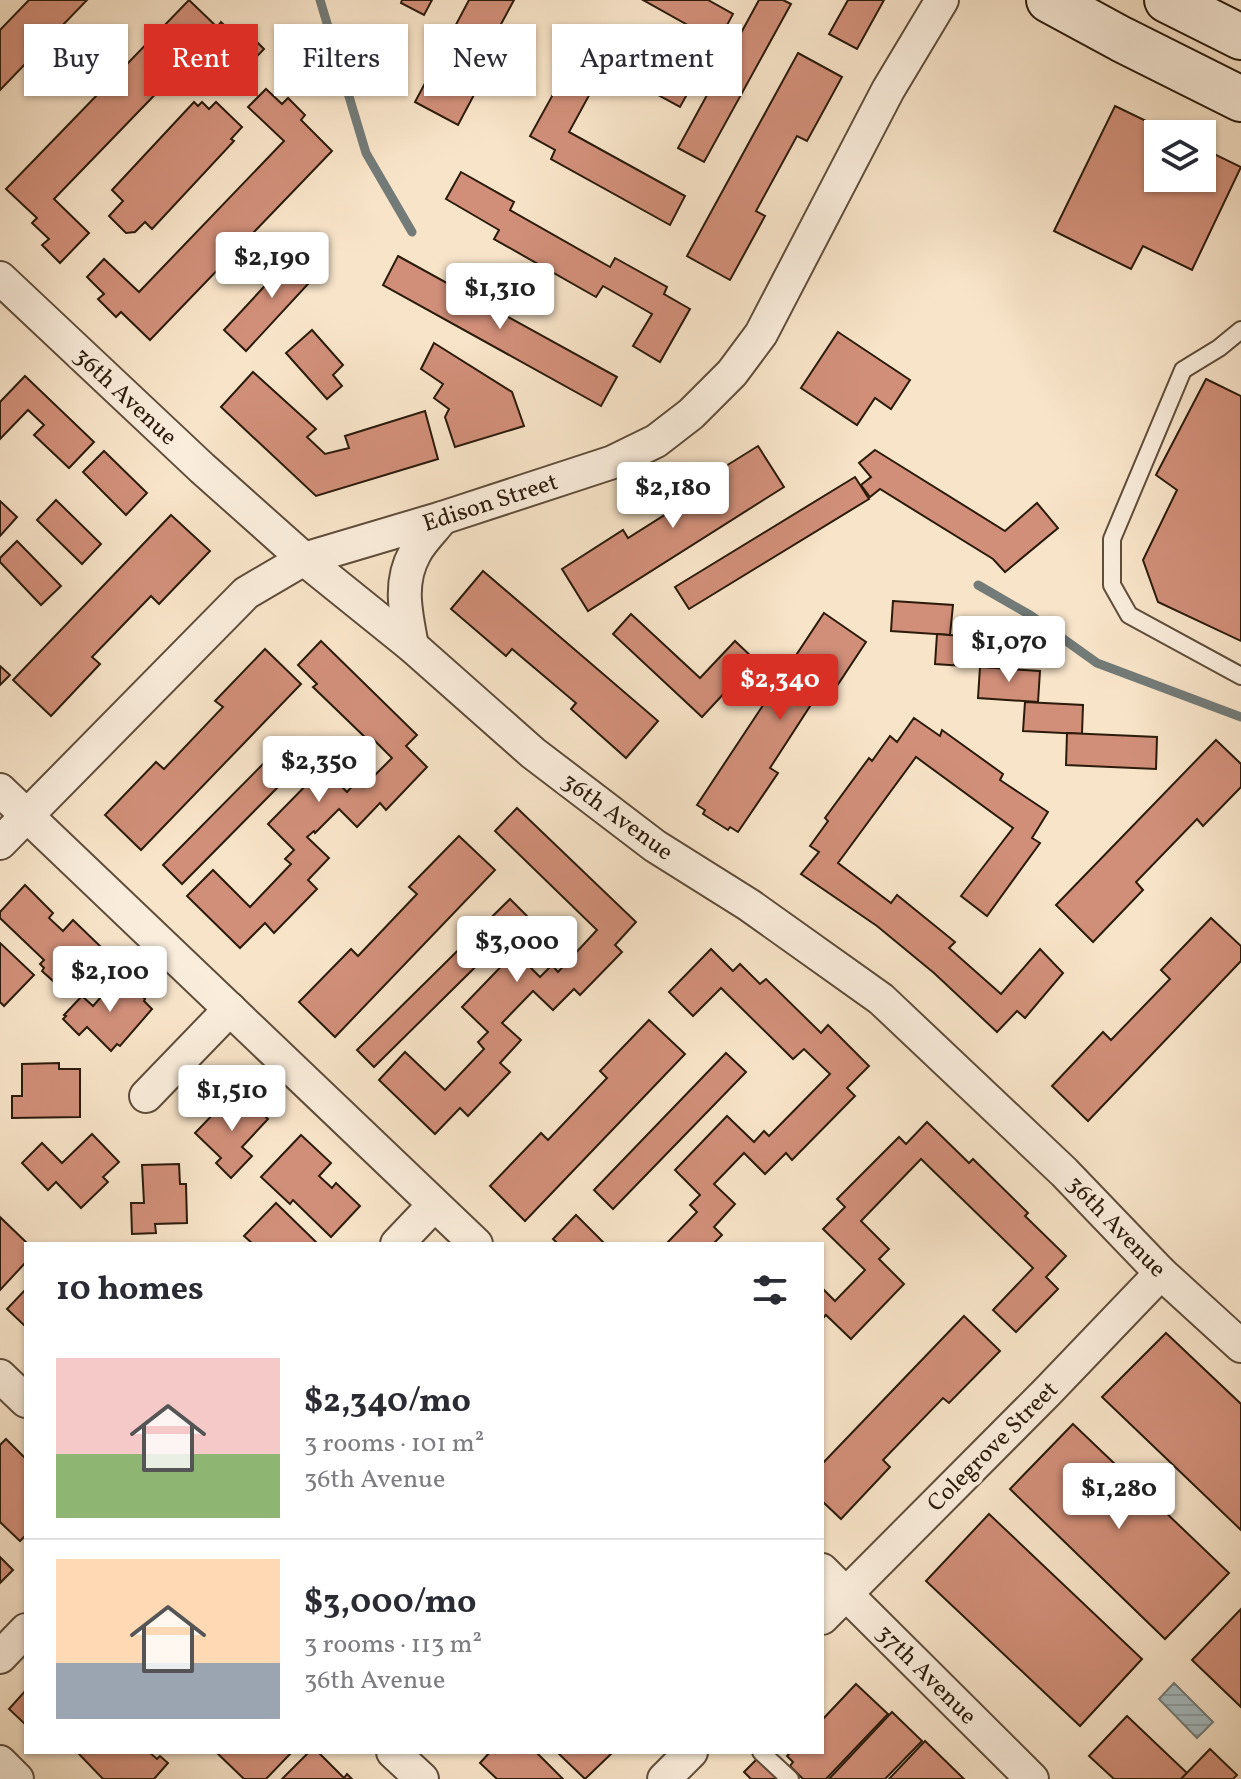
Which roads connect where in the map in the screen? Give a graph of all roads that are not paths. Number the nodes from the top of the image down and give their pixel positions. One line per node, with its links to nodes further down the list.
1 (942, 0): 8 (street, Edison Street)
2 (1049, 0): 5 (main road)
3 (1167, 0): 4 (main road)
4 (1241, 37)
5 (1241, 99)
6 (0, 278): 9 (street, 36th Avenue)
7 (1241, 330): 11 (lane)
8 (442, 518): 9 (street, Edison Street); 10 (street)
9 (304, 559): 10 (street, 36th Avenue); 13 (street, Edison Street)
10 (412, 646): 20 (street, 36th Avenue)
11 (1241, 676)
12 (0, 790): 13 (street)
13 (27, 815): 14 (street, Edison Street); 15 (street)
14 (0, 843)
15 (230, 1009): 16 (street); 17 (street)
16 (146, 1096)
17 (434, 1205): 18 (street); 19 (street)
18 (399, 1242)
19 (474, 1242)
20 (1161, 1273): 21 (street, 36th Avenue); 25 (street, Colegrove Street)
21 (1241, 1346)
22 (0, 1376): 23 (street)
23 (24, 1399)
24 (824, 1572): 25 (street, 37th Avenue)
25 (845, 1592): 26 (street, Colegrove Street); 37 (street, 37th Avenue)
26 (824, 1616)
27 (24, 1632): 28 (street)
28 (0, 1657)
29 (395, 1754): 34 (street)
30 (689, 1754): 35 (street)
31 (763, 1754): 36 (lane)
32 (0, 1762): 33 (street)
33 (17, 1779)
34 (422, 1779)
35 (664, 1779)
36 (790, 1779)
37 (1032, 1779)

